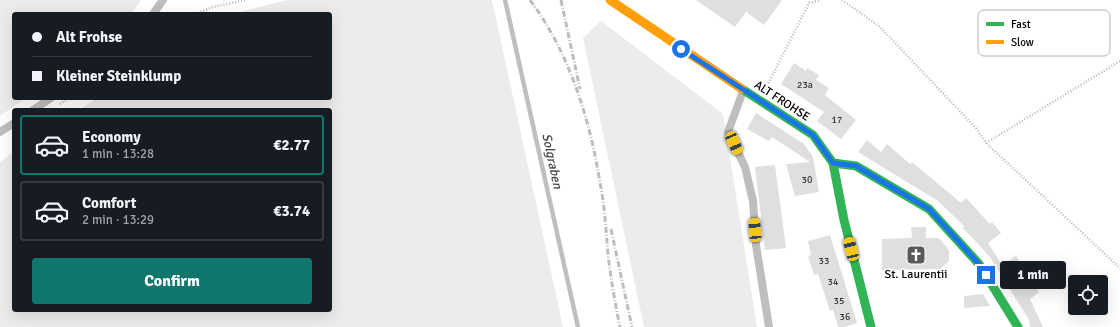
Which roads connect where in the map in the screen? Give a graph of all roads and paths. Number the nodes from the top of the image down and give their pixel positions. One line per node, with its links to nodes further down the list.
1 (162, 0): 6 (lane)
2 (245, 0): 7 (path)
3 (610, 0): 9 (street, ALT FROHSE)
4 (821, 0): 11 (path)
5 (842, 0): 15 (path)
6 (154, 12)
7 (200, 12)
8 (1120, 61): 15 (path)
9 (743, 90): 11 (street, ALT FROHSE); 18 (lane)
10 (49, 100): 12 (lane)
11 (760, 101): 16 (street, ALT FROHSE)
12 (36, 108)
13 (12, 124): 14 (lane)
14 (0, 132)
15 (986, 143): 17 (path)
16 (833, 163): 19 (street, ALT FROHSE); 20 (street)
17 (1120, 268)
18 (769, 327)
19 (871, 327)
20 (1018, 327)

